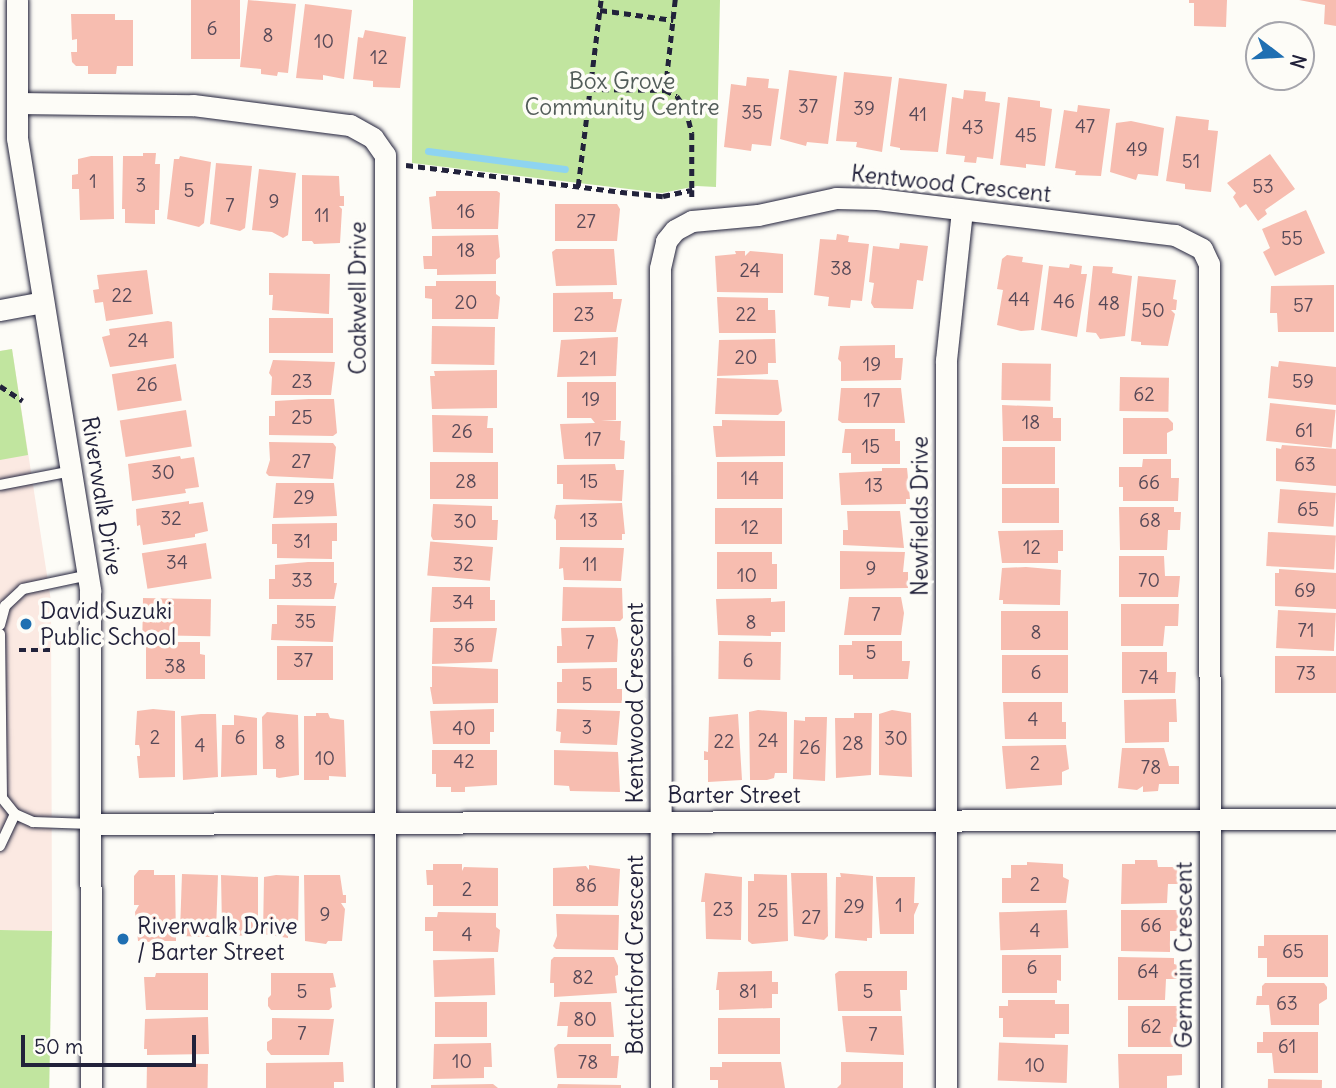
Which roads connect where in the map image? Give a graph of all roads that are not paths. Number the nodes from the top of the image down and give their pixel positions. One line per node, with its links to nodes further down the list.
1 (17, 0): 2 (street, Riverwalk Drive)
2 (17, 103): 4 (street, Riverwalk Drive); 15 (street, Coakwell Drive)
3 (962, 211): 13 (street, Kentwood Crescent); 14 (street, Kentwood Crescent); 16 (street, Newfields Drive)
4 (43, 302): 5 (street); 6 (street, Riverwalk Drive)
5 (0, 310)
6 (72, 471): 7 (lane); 8 (street, Riverwalk Drive)
7 (0, 485)
8 (89, 575): 9 (lane); 17 (street, Riverwalk Drive)
9 (0, 625)
10 (0, 634): 11 (lane)
11 (15, 814): 17 (lane); 18 (lane)
12 (1336, 819): 14 (street, Barter Street)
13 (661, 821): 15 (street, Barter Street); 16 (street, Barter Street); 21 (street, Batchford Crescent)
14 (1210, 821): 16 (street, Barter Street); 23 (street, Germain Crescent)
15 (385, 822): 17 (street, Barter Street); 20 (street)
16 (946, 822): 22 (street)
17 (91, 824): 19 (street, Riverwalk Drive)
18 (0, 846)
19 (91, 1088)
20 (385, 1088)
21 (661, 1088)
22 (946, 1088)
23 (1210, 1088)

